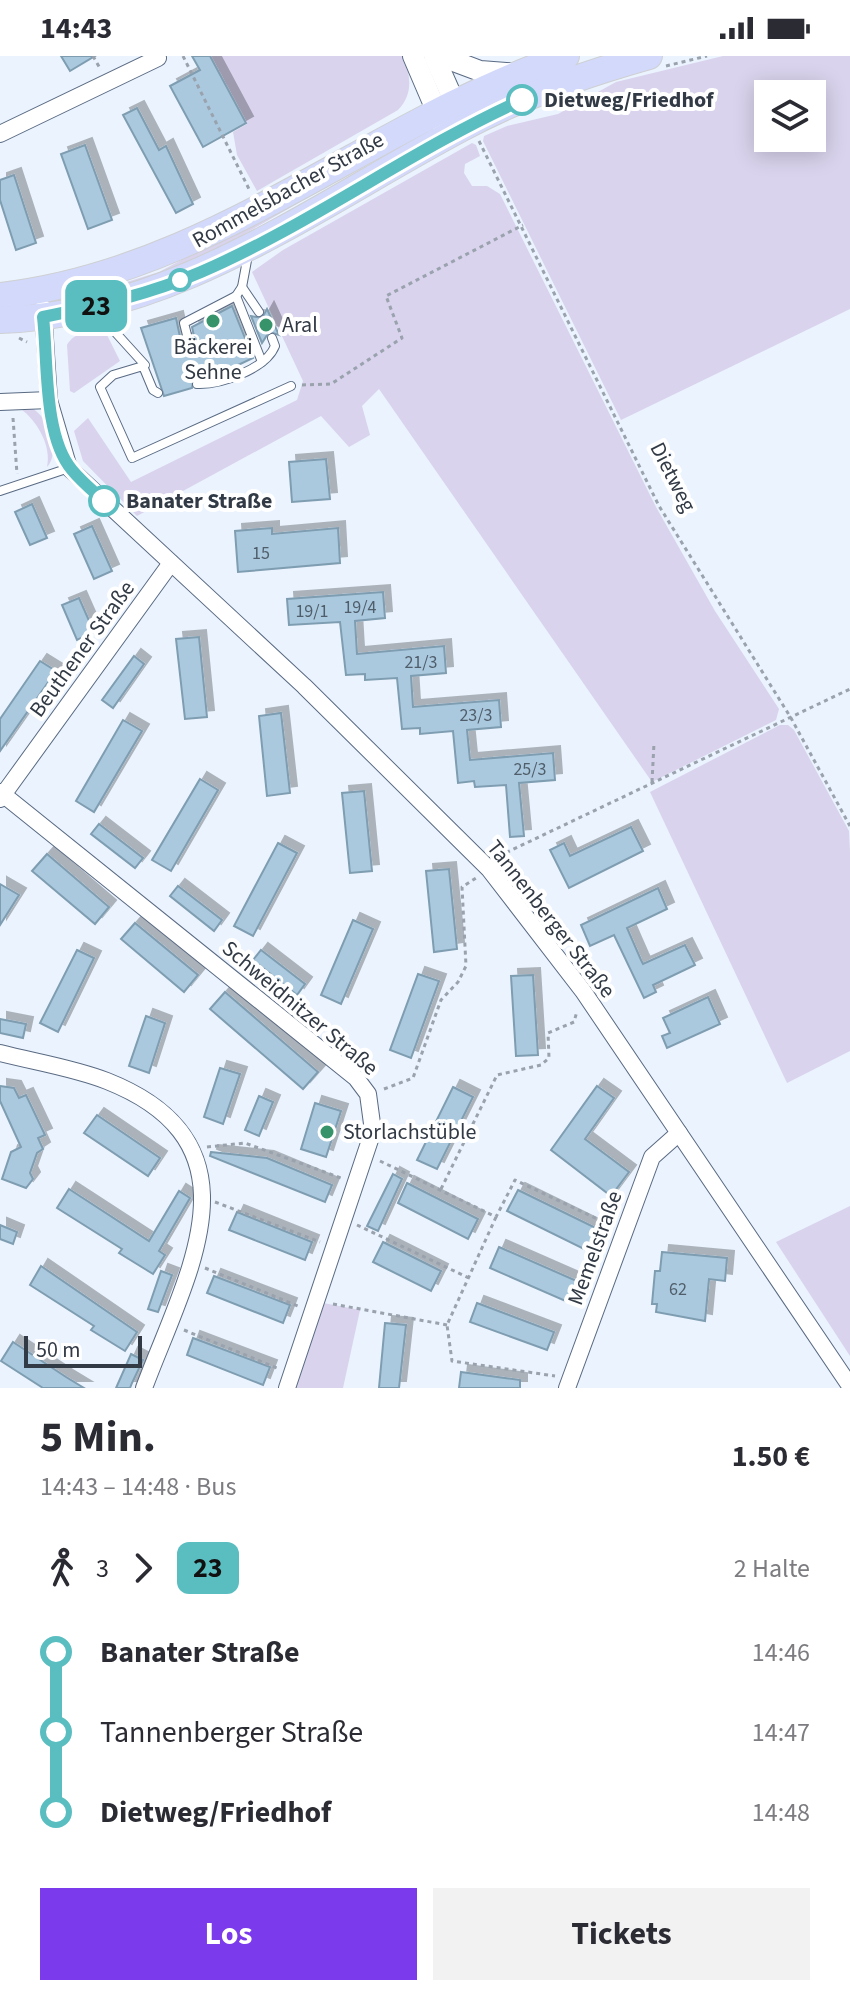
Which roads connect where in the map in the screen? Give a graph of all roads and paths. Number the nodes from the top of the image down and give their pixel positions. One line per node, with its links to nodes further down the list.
1 (183, 56): 11 (path)
2 (413, 56): 8 (street)
3 (437, 56): 7 (street); 8 (street)
4 (566, 56): 7 (main road, Rommelsbacher Straße)
5 (649, 56): 9 (main road, Rommelsbacher Straße)
6 (158, 58): 10 (street)
7 (519, 74): 8 (main road, Rommelsbacher Straße)
8 (444, 106): 9 (street); 15 (main road, Rommelsbacher Straße)
9 (463, 133): 12 (path, Dietweg); 13 (main road, Rommelsbacher Straße)
10 (0, 134)
11 (253, 197)
12 (523, 225): 27 (path); 37 (path, Dietweg)
13 (250, 248): 14 (lane); 18 (main road, Rommelsbacher Straße)
14 (242, 287): 17 (lane); 19 (lane)
15 (42, 289): 16 (main road, Rommelsbacher Straße); 20 (street)
16 (0, 296)
17 (236, 296): 22 (lane); 24 (lane)
18 (93, 307): 20 (main road, Rommelsbacher Straße); 25 (lane)
19 (259, 312)
20 (43, 317): 21 (main road, Rommelsbacher Straße); 29 (street)
21 (0, 320)
22 (187, 335)
23 (272, 338): 24 (lane)
24 (262, 362): 26 (lane)
25 (146, 365): 27 (lane); 28 (lane)
26 (197, 384)
27 (291, 386)
28 (158, 393)
29 (49, 400): 30 (street); 32 (street)
30 (0, 402)
31 (16, 411): 33 (path)
32 (69, 468): 33 (lane); 35 (street, Tannenberger Straße)
33 (18, 485): 34 (lane)
34 (0, 491)
35 (171, 563): 40 (street, Beuthener Straße); 42 (street, Tannenberger Straße)
36 (850, 689): 37 (path)
37 (791, 718): 39 (path); 41 (path, Dietweg)
38 (654, 743): 39 (path)
39 (652, 782): 42 (path)
40 (1, 795): 45 (street, Schweidnitzer Straße)
41 (850, 826)
42 (486, 867): 43 (street, Tannenberger Straße); 45 (path)
43 (583, 991): 46 (street, Tannenberger Straße); 50 (path)
44 (0, 1053): 47 (street)
45 (368, 1094): 48 (street, Schweidnitzer Straße)
46 (679, 1133): 54 (street, Memelstraße); 63 (street, Tannenberger Straße)
47 (193, 1149): 49 (path); 51 (street)
48 (366, 1154): 49 (street, Schweidnitzer Straße); 50 (path)
49 (356, 1184): 53 (street, Schweidnitzer Straße)
50 (440, 1190): 52 (path)
51 (203, 1198): 55 (path); 56 (street)
52 (496, 1217): 54 (path); 57 (path)
53 (344, 1219): 55 (street, Schweidnitzer Straße); 57 (path)
54 (624, 1232): 62 (street, Memelstraße)
55 (334, 1247): 58 (street, Schweidnitzer Straße)
56 (191, 1263): 58 (path); 59 (street)
57 (469, 1278): 60 (path)
58 (315, 1306): 60 (path); 61 (street, Schweidnitzer Straße)
59 (168, 1324): 61 (path); 64 (street)
60 (447, 1325): 62 (path)
61 (290, 1381)
62 (569, 1383)
63 (850, 1386)
64 (144, 1388)

